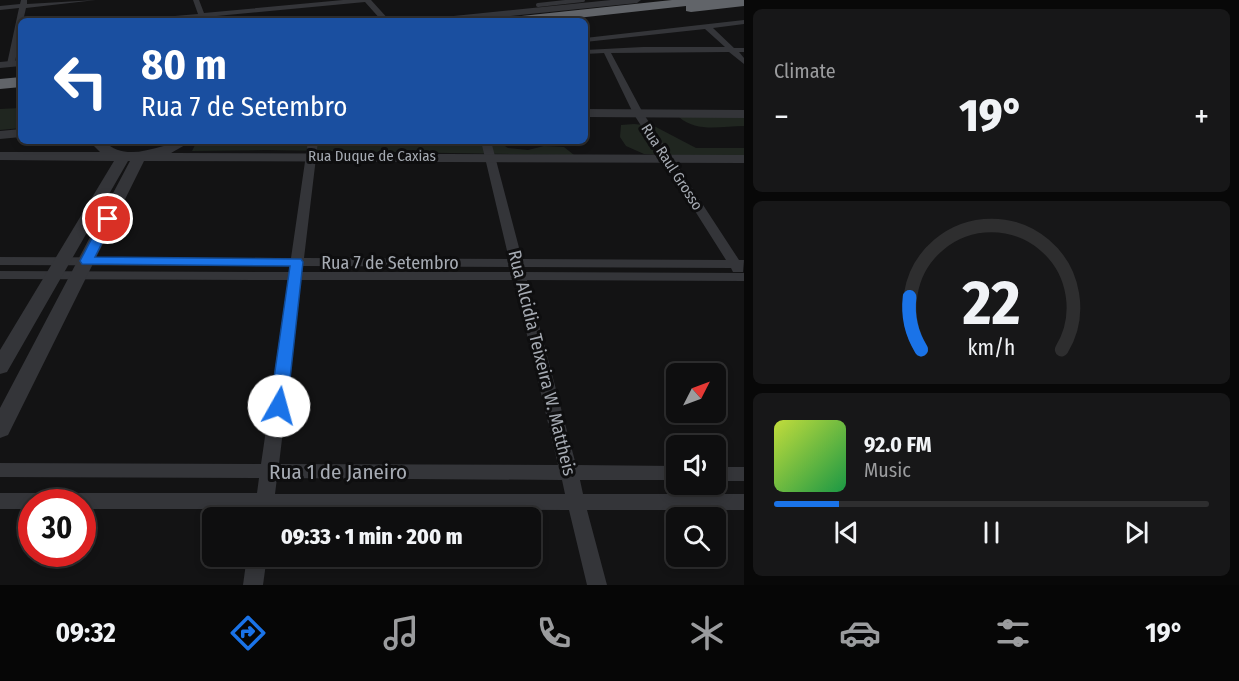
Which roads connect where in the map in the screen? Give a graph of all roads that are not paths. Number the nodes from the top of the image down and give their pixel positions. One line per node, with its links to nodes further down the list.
1 (93, 0): 8 (street)
2 (196, 0): 12 (street)
3 (366, 0): 12 (street); 13 (street)
4 (583, 0): 9 (lane)
5 (638, 0): 14 (street)
6 (708, 0): 15 (highway)
7 (744, 2): 16 (highway)
8 (23, 3): 10 (street); 11 (street)
9 (538, 4)
10 (0, 8)
11 (19, 18)
12 (203, 18)
13 (383, 18)
14 (463, 18)
15 (540, 18)
16 (588, 19)
17 (744, 22): 18 (street)
18 (707, 26): 20 (street); 23 (street)
19 (15, 33): 25 (street)
20 (588, 40)
21 (588, 52): 22 (street)
22 (607, 52): 23 (street); 29 (street, Rua Raul Grosso)
23 (739, 53): 24 (street)
24 (744, 62)
25 (11, 68)
26 (18, 83): 27 (highway)
27 (0, 85)
28 (588, 113): 29 (street)
29 (638, 113): 30 (street); 41 (street, Rua Raul Grosso)
30 (744, 114)
31 (18, 133): 32 (street)
32 (0, 135)
33 (97, 144): 37 (street)
34 (178, 144): 37 (street)
35 (312, 144): 39 (street)
36 (487, 144): 40 (street, Rua Alcidia Teixeira W. Mattheis)
37 (132, 155): 38 (street, Rua Duque de Caxias); 39 (street, Rua Duque de Caxias); 44 (street); 45 (street)
38 (0, 156)
39 (310, 156): 40 (street, Rua Duque de Caxias); 46 (street)
40 (490, 157): 41 (street, Rua Duque de Caxias); 47 (street, Rua Alcidia Teixeira W. Mattheis)
41 (667, 158): 42 (street, Rua Duque de Caxias); 48 (street, Rua Raul Grosso)
42 (744, 159)
43 (0, 261): 44 (street, Rua 7 de Setembro)
44 (58, 268): 45 (street, Rua 7 de Setembro); 49 (street, Rua 7 de Setembro); 50 (street)
45 (83, 268): 46 (street, Rua 7 de Setembro); 51 (street)
46 (296, 269): 47 (street, Rua 7 de Setembro); 53 (street)
47 (518, 270): 48 (street, Rua 7 de Setembro); 54 (street, Rua Alcidia Teixeira W. Mattheis)
48 (742, 272)
49 (0, 275)
50 (0, 367)
51 (0, 429)
52 (0, 470): 53 (street, Rua 1 de Janeiro)
53 (270, 471): 54 (street, Rua 1 de Janeiro); 62 (street)
54 (569, 473): 55 (street, Rua 1 de Janeiro); 59 (street, Rua Alcidia Teixeira W. Mattheis)
55 (666, 473)
56 (726, 474): 57 (street)
57 (744, 474)
58 (0, 501): 61 (street, Rua 1 de Janeiro)
59 (576, 502): 60 (street, Rua 1 de Janeiro); 63 (street, Rua 1 de Janeiro); 66 (street, Rua Alcidia Teixeira W. Mattheis)
60 (744, 502)
61 (202, 507)
62 (264, 507)
63 (353, 507)
64 (255, 567): 65 (street)
65 (253, 585)
66 (597, 585)

